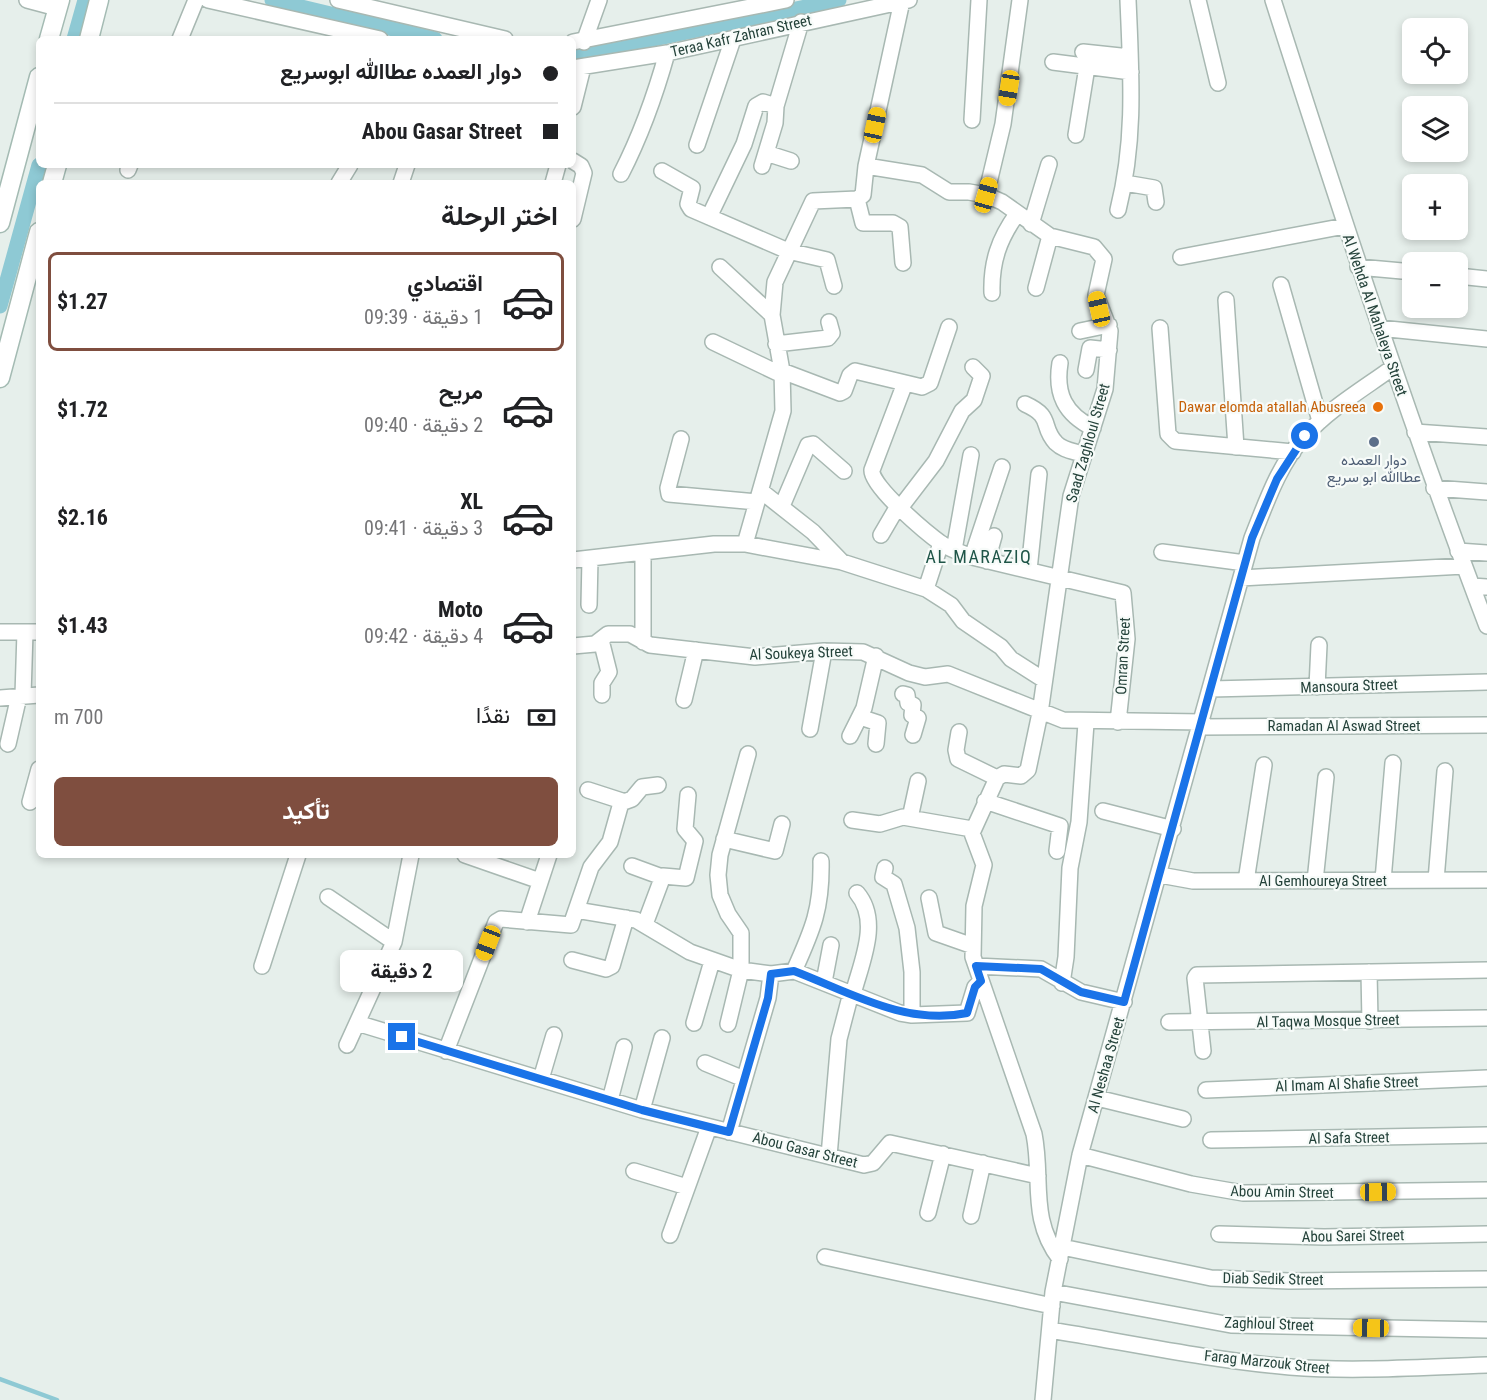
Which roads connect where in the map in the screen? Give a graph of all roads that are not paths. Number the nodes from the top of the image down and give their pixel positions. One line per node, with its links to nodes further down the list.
1 (27, 0): 14 (street)
2 (99, 0): 17 (street)
3 (196, 0): 18 (street)
4 (208, 0): 19 (street)
5 (338, 0): 20 (street)
6 (599, 0): 22 (street)
7 (786, 0): 22 (street, Teraa Kafr Zahran Street)
8 (979, 0): 32 (street)
9 (1020, 0): 42 (street)
10 (1128, 0): 26 (street)
11 (1198, 0): 28 (street)
12 (1273, 0): 51 (street, Al Wehda Al Mahaleya Street)
13 (905, 1): 15 (street, Teraa Kafr Zahran Street); 38 (street)
14 (58, 4): 16 (street)
15 (801, 22): 21 (street, Teraa Kafr Zahran Street); 31 (street)
16 (50, 36)
17 (90, 36)
18 (181, 36)
19 (367, 36)
20 (492, 36)
21 (733, 39): 23 (street, Teraa Kafr Zahran Street); 34 (street)
22 (579, 42)
23 (667, 53): 27 (street, Teraa Kafr Zahran Street); 40 (street)
24 (1085, 59): 25 (street); 26 (street); 33 (street)
25 (1053, 62)
26 (1130, 65): 41 (street)
27 (578, 68): 29 (street)
28 (1218, 83)
29 (576, 84)
30 (36, 88): 49 (street)
31 (776, 106): 35 (street); 48 (street)
32 (972, 120)
33 (1076, 135)
34 (697, 145)
35 (791, 161)
36 (576, 163): 45 (street)
37 (1049, 164): 50 (street)
38 (866, 166): 42 (street, Saad Zaghloul Street); 43 (street)
39 (662, 171): 48 (street)
40 (621, 174)
41 (1125, 183): 44 (street); 46 (street)
42 (986, 195): 47 (street, Saad Zaghloul Street)
43 (857, 199): 54 (street); 56 (street)
44 (1156, 202)
45 (576, 206)
46 (1118, 210)
47 (1017, 214): 50 (street, Saad Zaghloul Street); 65 (street)
48 (709, 217): 54 (street)
49 (0, 223)
50 (1031, 224): 52 (street, Saad Zaghloul Street)
51 (1345, 226): 55 (street); 58 (street, Al Wehda Al Mahaleya Street)
52 (1050, 236): 64 (street); 69 (street, Saad Zaghloul Street)
53 (36, 243): 83 (street)
54 (788, 251): 63 (street); 67 (street)
55 (1182, 257)
56 (903, 263)
57 (720, 267): 67 (street)
58 (1358, 267): 59 (street); 72 (street, Al Wehda Al Mahaleya Street)
59 (1402, 271)
60 (1468, 277): 61 (street)
61 (1487, 279)
62 (1281, 285): 86 (street)
63 (834, 286)
64 (1036, 288)
65 (992, 293)
66 (1226, 300): 91 (street)
67 (772, 315): 76 (street)
68 (830, 322): 76 (street)
69 (1109, 325): 73 (street); 77 (street, Saad Zaghloul Street)
70 (949, 327): 84 (street)
71 (1160, 328): 91 (street)
72 (1379, 328): 74 (street); 80 (street, Al Wehda Al Mahaleya Street)
73 (1080, 332)
74 (1487, 339)
75 (713, 342): 82 (street)
76 (776, 344): 82 (street)
77 (1109, 350): 81 (street); 87 (street, Saad Zaghloul Street)
78 (1060, 363): 87 (street)
79 (973, 367): 102 (street)
80 (1392, 368): 86 (street, Al Neshaa Street); 88 (street, Al Wehda Al Mahaleya Street)
81 (1086, 370)
82 (782, 373): 84 (street); 100 (street)
83 (0, 378)
84 (905, 383): 102 (street)
85 (1025, 404): 93 (street)
86 (1320, 422): 92 (street, Al Neshaa Street)
87 (1093, 428): 93 (street, Saad Zaghloul Street)
88 (1415, 432): 89 (street); 98 (street, Al Wehda Al Mahaleya Street)
89 (1487, 437)
90 (681, 439): 100 (street)
91 (1236, 447): 92 (street)
92 (1293, 452): 117 (street, Al Neshaa Street)
93 (1083, 454): 118 (street, Saad Zaghloul Street)
94 (971, 455): 106 (street)
95 (1002, 467): 112 (street)
96 (844, 471): 101 (street)
97 (1039, 474): 116 (street)
98 (1434, 488): 99 (street); 107 (street, Al Wehda Al Mahaleya Street)
99 (1487, 492)
100 (759, 496): 101 (street); 105 (street)
101 (782, 506): 114 (street)
102 (899, 507): 103 (street); 106 (street)
103 (881, 535)
104 (994, 536): 112 (street)
105 (745, 544): 108 (street); 114 (street)
106 (948, 546): 112 (street); 120 (street)
107 (1458, 551): 110 (street); 115 (street, Al Wehda Al Mahaleya Street)
108 (643, 552): 111 (street); 126 (street)
109 (1162, 552): 117 (street)
110 (1487, 553)
111 (590, 558): 113 (street); 121 (street)
112 (980, 559): 116 (street)
113 (576, 560)
114 (842, 562): 120 (street)
115 (1464, 566): 117 (street); 119 (street, Al Wehda Al Mahaleya Street)
116 (1029, 570): 118 (street)
117 (1243, 570): 136 (street, Al Neshaa Street)
118 (1059, 578): 133 (street, Saad Zaghloul Street); 146 (street, Omran Street)
119 (1479, 587): 122 (street, Al Wehda Al Mahaleya Street)
120 (926, 589): 133 (street)
121 (589, 605)
122 (1487, 626)
123 (0, 632): 124 (street)
124 (32, 632): 138 (street)
125 (601, 640): 126 (street, Al Soukeya Street); 128 (street, Al Soukeya Street); 140 (street)
126 (643, 642): 129 (street, Al Soukeya Street)
127 (1319, 645): 135 (street)
128 (576, 646)
129 (696, 650): 130 (street, Al Soukeya Street); 142 (street)
130 (824, 651): 131 (street, Al Soukeya Street); 150 (street)
131 (876, 656): 132 (street, Al Soukeya Street); 145 (street)
132 (909, 673): 137 (street); 144 (street, Al Soukeya Street)
133 (1044, 680): 144 (street, Saad Zaghloul Street)
134 (1487, 682): 135 (street, Mansoura Street)
135 (1317, 687): 136 (street, Mansoura Street)
136 (1211, 689): 148 (street, Al Neshaa Street)
137 (903, 694): 143 (street); 152 (street)
138 (21, 695): 139 (street); 141 (street); 154 (street)
139 (36, 695)
140 (602, 695)
141 (0, 698)
142 (684, 700)
143 (897, 711)
144 (1040, 713): 147 (street, Al Soukeya Street); 161 (street, Saad Zaghloul Street)
145 (860, 717): 153 (street); 155 (street)
146 (1118, 722): 147 (street, Al Soukeya Street); 148 (street, Al Soukeya Street)
147 (1086, 723): 214 (street)
148 (1202, 724): 149 (street, Ramadan Al Aswad Street); 174 (street, Al Neshaa Street)
149 (1487, 725)
150 (810, 729)
151 (959, 732): 161 (street)
152 (913, 735)
153 (850, 736)
154 (8, 744)
155 (876, 744)
156 (748, 754): 176 (street)
157 (1393, 763): 187 (street)
158 (1264, 765): 191 (street)
159 (1445, 771): 188 (street)
160 (1326, 777): 192 (street)
161 (997, 778): 168 (street)
162 (36, 780): 169 (street)
163 (918, 781): 171 (street)
164 (658, 785): 167 (street)
165 (588, 790): 167 (street)
166 (688, 795): 186 (street)
167 (622, 801): 196 (street)
168 (986, 801): 175 (street); 177 (street)
169 (30, 802)
170 (1103, 811): 174 (street)
171 (910, 818): 172 (street); 175 (street)
172 (852, 820)
173 (782, 824): 176 (street)
174 (1173, 828): 185 (street, Al Neshaa Street)
175 (972, 829): 202 (street)
176 (724, 839): 207 (street)
177 (1057, 851)
178 (297, 858): 205 (street)
179 (410, 858): 200 (street)
180 (548, 858): 190 (street)
181 (494, 860): 190 (street)
182 (821, 861): 209 (street)
183 (632, 866): 186 (street)
184 (885, 868): 217 (street)
185 (1160, 875): 191 (street, Al Gemhoureya Street); 216 (street, Al Neshaa Street)
186 (662, 877): 199 (street)
187 (1383, 880): 188 (street, Al Gemhoureya Street); 192 (street, Al Gemhoureya Street)
188 (1436, 880): 189 (street, Al Gemhoureya Street)
189 (1487, 880)
190 (540, 881): 198 (street)
191 (1246, 881): 192 (street, Al Gemhoureya Street)
192 (1315, 881)
193 (856, 893): 215 (street)
194 (328, 897): 200 (street)
195 (929, 898): 202 (street)
196 (576, 910): 197 (street); 198 (street)
197 (626, 918): 199 (street); 203 (street)
198 (527, 922): 229 (street)
199 (645, 924): 204 (street)
200 (394, 942): 221 (street)
201 (831, 945): 213 (street)
202 (973, 946): 206 (street)
203 (572, 960)
204 (712, 961): 207 (street); 222 (street)
205 (262, 966)
206 (976, 966): 212 (street); 214 (street)
207 (741, 970): 211 (street); 224 (street)
208 (1487, 970): 210 (street)
209 (794, 971): 211 (street); 213 (street)
210 (1369, 972): 219 (street); 223 (street)
211 (771, 974): 234 (street)
212 (981, 981): 217 (street); 249 (street)
213 (824, 982): 215 (street)
214 (1062, 983): 216 (street)
215 (852, 993): 217 (street); 246 (street)
216 (1124, 1002): 236 (street, Al Neshaa Street)
217 (912, 1015)
218 (1487, 1018): 219 (street, Al Taqwa Mosque Street)
219 (1370, 1021): 223 (street, Al Taqwa Mosque Street)
220 (1169, 1022): 223 (street, Al Taqwa Mosque Street)
221 (357, 1023): 227 (street); 229 (street, Abou Gasar Street)
222 (694, 1023)
223 (1200, 1023): 230 (street)
224 (728, 1024)
225 (554, 1035): 233 (street)
226 (662, 1038): 238 (street)
227 (347, 1045)
228 (624, 1047): 237 (street)
229 (446, 1051): 233 (street, Abou Gasar Street)
230 (1203, 1051)
231 (705, 1063): 234 (street)
232 (1487, 1078): 235 (street, Al Imam Al Shafie Street)
233 (541, 1079): 237 (street, Abou Gasar Street)
234 (744, 1079): 241 (street)
235 (1206, 1090)
236 (1097, 1098): 239 (street); 245 (street, Al Neshaa Street)
237 (610, 1100): 238 (street, Abou Gasar Street)
238 (642, 1110): 240 (street, Abou Gasar Street)
239 (1183, 1119)
240 (709, 1126): 241 (street, Abou Gasar Street); 250 (street)
241 (729, 1132): 246 (street, Abou Gasar Street)
242 (1487, 1135): 243 (street, Al Safa Street)
243 (1211, 1140)
244 (943, 1154): 246 (street, Abou Gasar Street); 247 (street, Abou Gasar Street); 252 (street)
245 (1080, 1155): 251 (street, Abou Amin Street); 257 (street, Al Neshaa Street)
246 (829, 1156)
247 (982, 1163): 249 (street, Abou Gasar Street); 253 (street)
248 (634, 1171): 250 (street)
249 (1038, 1176): 257 (street)
250 (687, 1187): 256 (street)
251 (1487, 1190)
252 (928, 1213)
253 (971, 1216)
254 (1219, 1234): 255 (street, Abou Sarei Street)
255 (1487, 1234)
256 (670, 1235)
257 (1061, 1253): 259 (street, Diab Sedik Street); 260 (street, Al Neshaa Street)
258 (825, 1257): 260 (street, Zaghloul Street)
259 (1487, 1279)
260 (1053, 1299): 261 (street, Al Neshaa Street); 262 (street, Zaghloul Street)
261 (1050, 1330): 263 (street, Farag Marzouk Street); 264 (street, Al Neshaa Street)
262 (1487, 1330)
263 (1487, 1365)
264 (1043, 1400)

